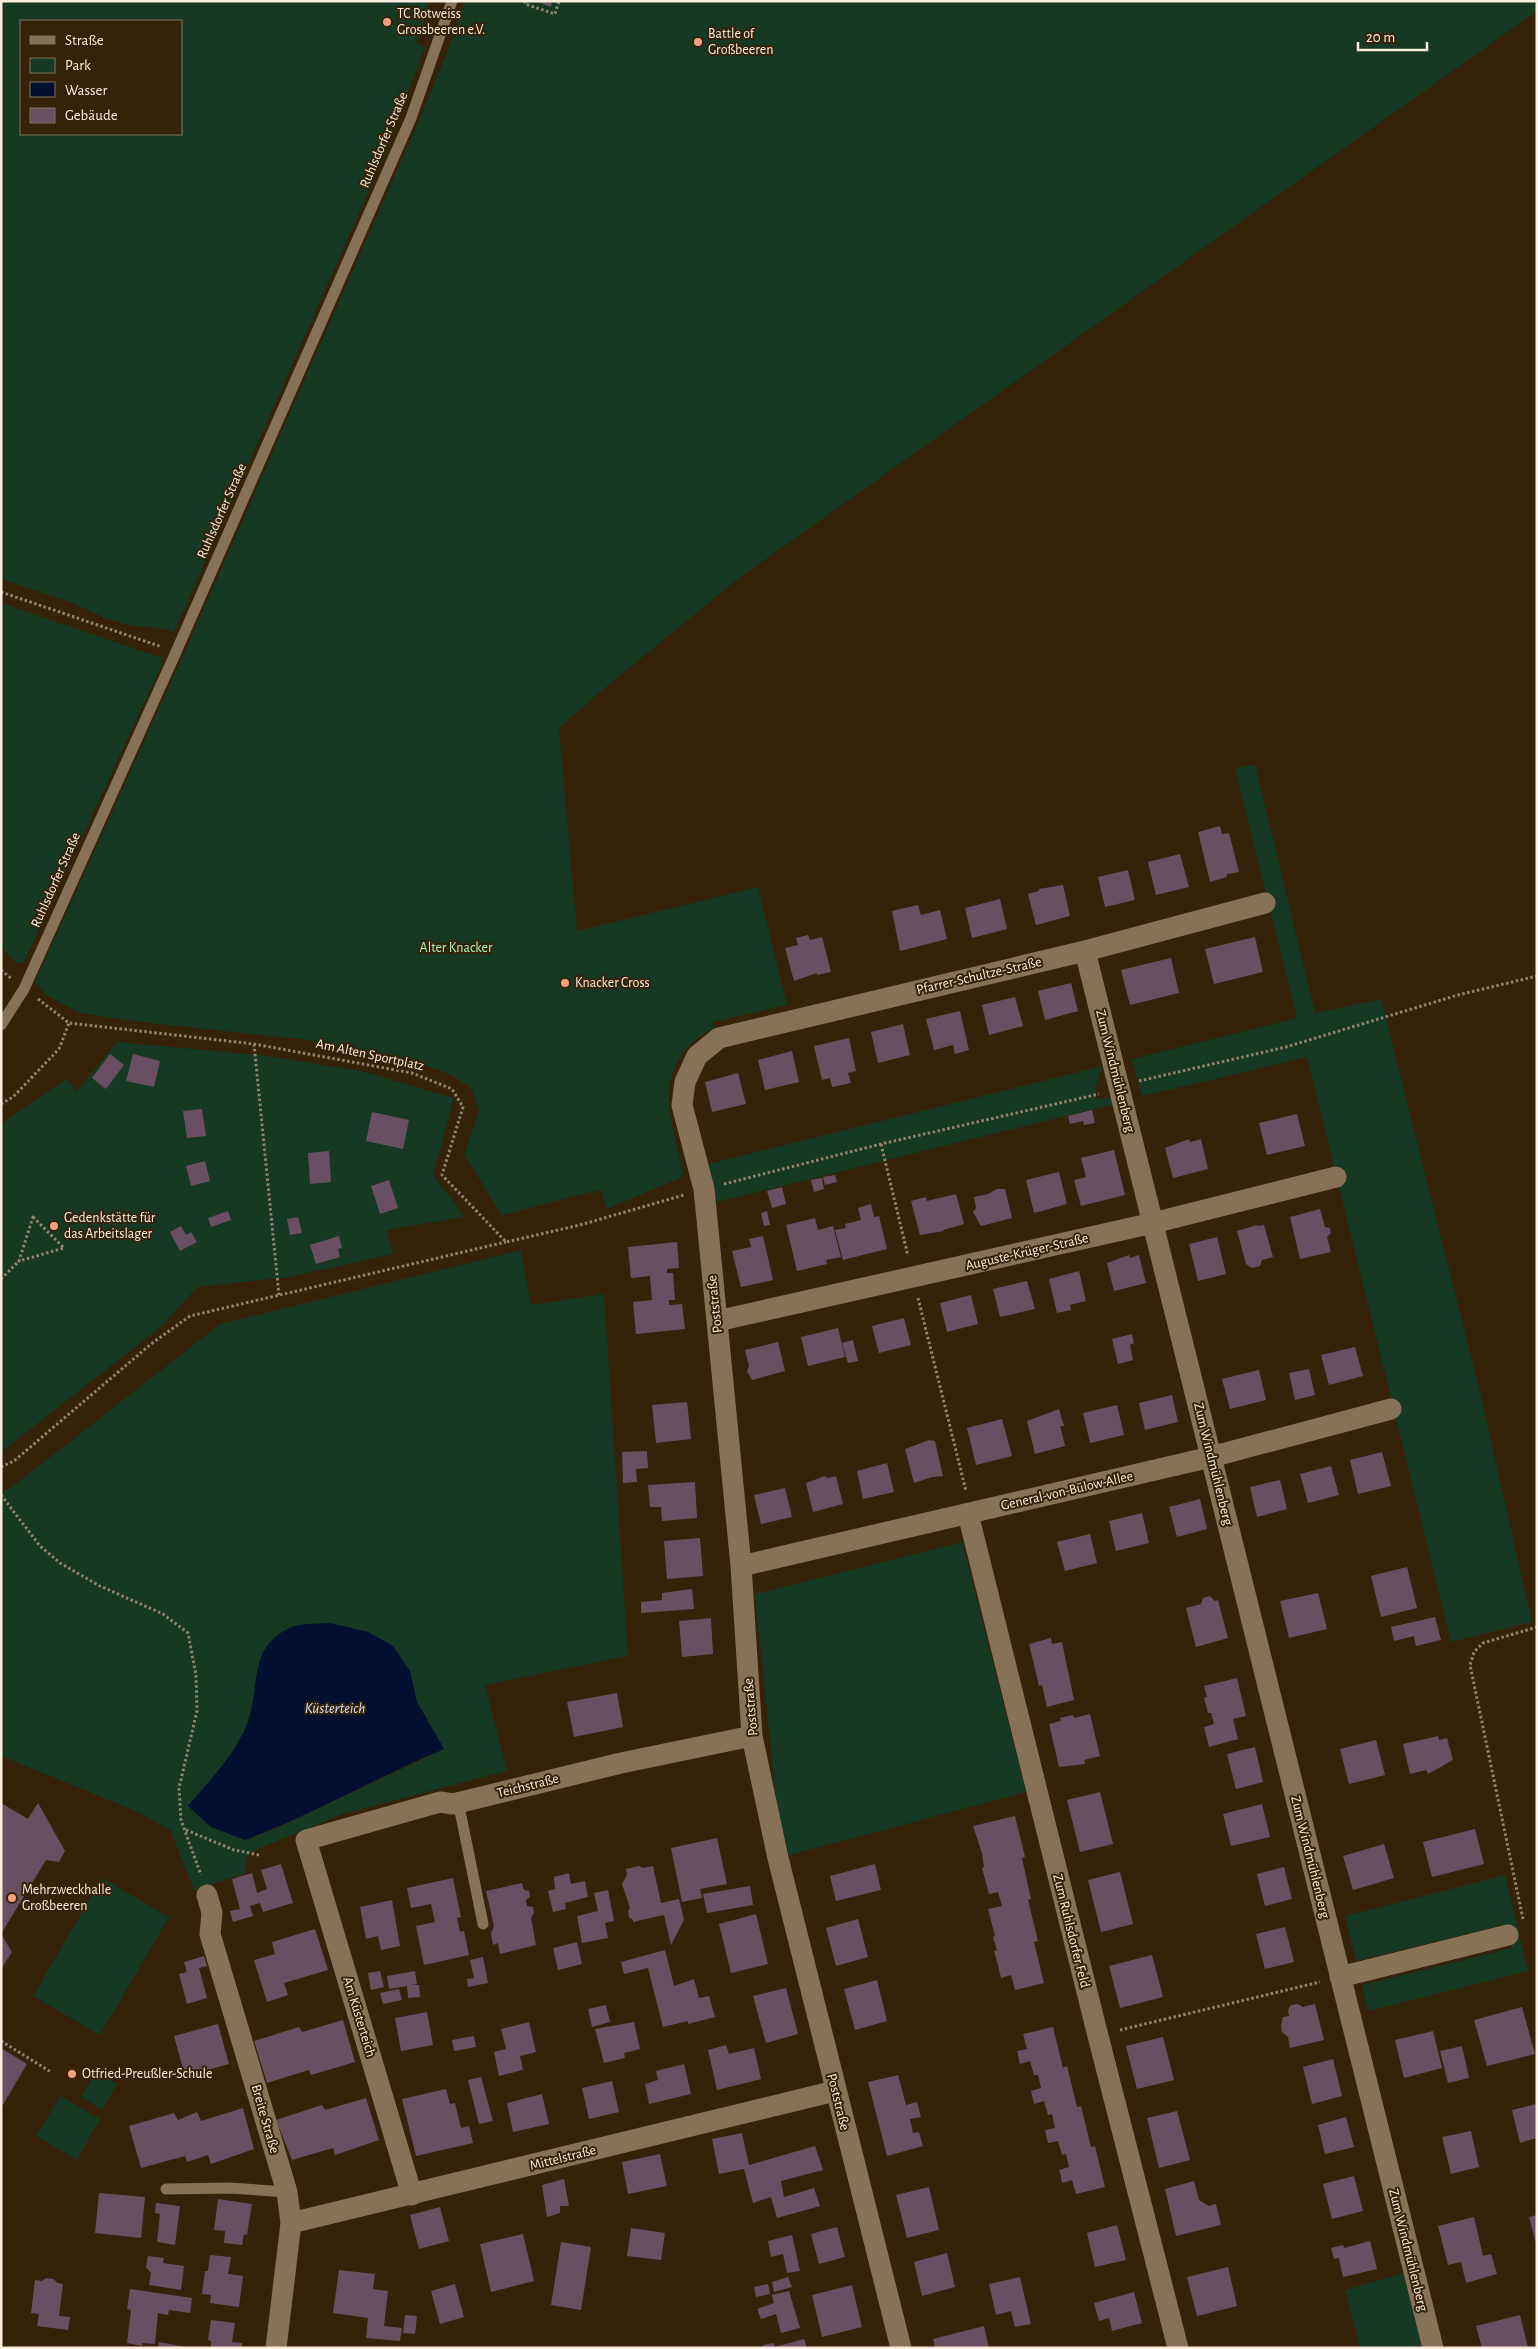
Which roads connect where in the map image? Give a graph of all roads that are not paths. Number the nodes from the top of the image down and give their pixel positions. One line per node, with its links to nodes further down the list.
1 (452, 1): 4 (lane, Ruhlsdorfer Straße)
2 (1265, 903): 3 (street, Pfarrer-Schultze-Straße)
3 (1085, 951): 5 (street, Pfarrer-Schultze-Straße); 7 (street, Zum Windmühlenberg)
4 (1, 1025)
5 (696, 1056): 8 (street, Poststraße)
6 (1336, 1177): 7 (street, Auguste-Krüger-Straße)
7 (1153, 1223): 8 (street, Auguste-Krüger-Straße); 10 (street, Zum Windmühlenberg)
8 (717, 1321): 12 (street, Poststraße)
9 (1391, 1409): 10 (street, General-von-Bülow-Allee)
10 (1211, 1458): 11 (street, General-von-Bülow-Allee); 19 (street, Zum Windmühlenberg)
11 (968, 1514): 12 (street, General-von-Bülow-Allee); 27 (street, Zum Ruhlsdorfer Feld)
12 (741, 1566): 13 (street, Poststraße)
13 (752, 1736): 14 (street, Teichstraße); 20 (street, Poststraße)
14 (453, 1804): 15 (street, Teichstraße); 17 (lane)
15 (306, 1840): 23 (street, Am Küsterteich)
16 (207, 1895): 22 (street, Breite Straße)
17 (483, 1924)
18 (1508, 1935): 19 (street)
19 (1340, 1977): 28 (street, Zum Windmühlenberg)
20 (835, 2091): 23 (street, Mittelstraße); 26 (street, Poststraße)
21 (166, 2189): 22 (lane)
22 (286, 2192): 24 (street, Breite Straße)
23 (412, 2195): 24 (street, Mittelstraße)
24 (292, 2223): 25 (street, Breite Straße)
25 (276, 2348)
26 (901, 2348)
27 (1178, 2348)
28 (1432, 2348)

